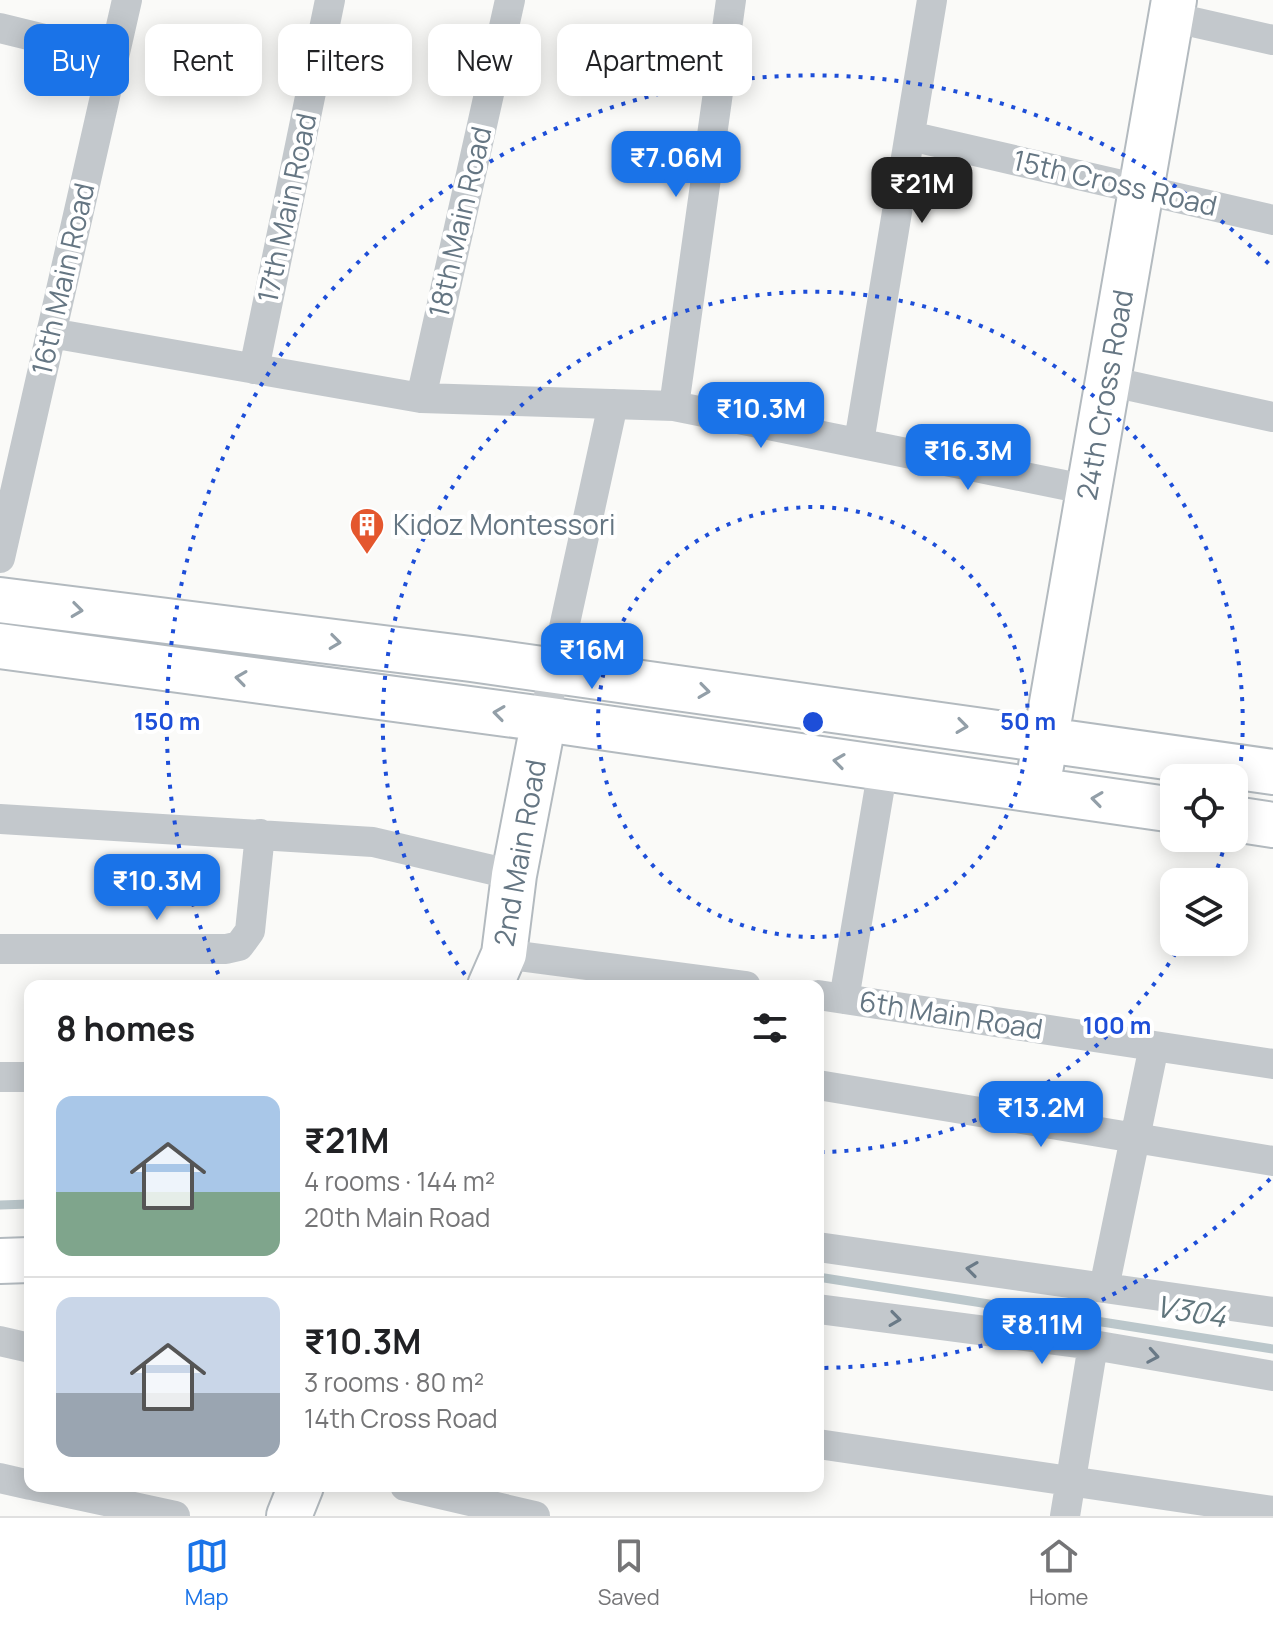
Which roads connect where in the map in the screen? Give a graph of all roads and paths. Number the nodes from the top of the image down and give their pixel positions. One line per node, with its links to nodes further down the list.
1 (127, 0): 7 (street, 16th Main Road)
2 (330, 0): 16 (street, 17th Main Road)
3 (510, 0): 18 (street, 18th Main Road)
4 (731, 0): 20 (street)
5 (932, 0): 12 (street)
6 (1172, 9): 10 (street); 13 (main road, 24th Cross Road)
7 (121, 24)
8 (0, 28): 9 (street)
9 (24, 34)
10 (1273, 40)
11 (105, 96): 15 (street, 16th Main Road)
12 (910, 136): 13 (street, 15th Cross Road); 22 (street)
13 (1141, 188): 14 (street, 15th Cross Road); 17 (main road, 24th Cross Road)
14 (1273, 220)
15 (51, 333): 16 (street); 24 (street, 16th Main Road)
16 (254, 369): 18 (street)
17 (1108, 381): 21 (street); 23 (main road, 24th Cross Road)
18 (421, 398): 19 (street)
19 (613, 404): 20 (street); 27 (street)
20 (674, 406): 22 (street)
21 (1273, 417)
22 (859, 442): 23 (street)
23 (1089, 490): 29 (main road, 24th Cross Road)
24 (0, 558)
25 (0, 600): 27 (main road, one-way to 27)
26 (0, 646): 28 (main road, one-way to 26)
27 (553, 671): 28 (street); 29 (main road, one-way to 29)
28 (544, 719): 30 (main road, one-way to 28); 38 (main road, 2nd Main Road)
29 (1046, 737): 31 (main road); 32 (main road, 24th Cross Road)
30 (883, 768): 32 (main road); 42 (street)
31 (1273, 772)
32 (1037, 790): 33 (main road, one-way to 32)
33 (1160, 808)
34 (0, 819): 37 (street)
35 (1248, 821): 36 (main road)
36 (1273, 825)
37 (260, 834): 38 (street); 39 (street)
38 (514, 875): 40 (main road, 2nd Main Road)
39 (0, 949)
40 (497, 970): 41 (street)
41 (653, 980)
42 (831, 997): 43 (street, 6th Main Road)
43 (1154, 1046): 44 (street, 6th Main Road); 48 (street)
44 (1273, 1064)
45 (0, 1077): 46 (street)
46 (24, 1077)
47 (824, 1086): 48 (street)
48 (1135, 1138): 49 (street); 53 (street)
49 (1273, 1161)
50 (824, 1248): 53 (street, one-way to 50)
51 (24, 1260): 52 (main road)
52 (0, 1261)
53 (1104, 1288): 55 (street)
54 (824, 1310): 57 (street, one-way to 57)
55 (1273, 1312)
56 (0, 1341): 58 (street)
57 (1093, 1345): 59 (street, one-way to 59); 62 (street)
58 (24, 1347)
59 (1273, 1376)
60 (824, 1445): 62 (street)
61 (0, 1478): 63 (street)
62 (1070, 1482): 67 (street); 71 (street)
63 (24, 1484)
64 (64, 1492): 68 (street)
65 (299, 1492): 69 (main road)
66 (431, 1492): 70 (street)
67 (1273, 1511)
68 (175, 1516)
69 (289, 1516)
70 (535, 1516)
71 (1065, 1516)

